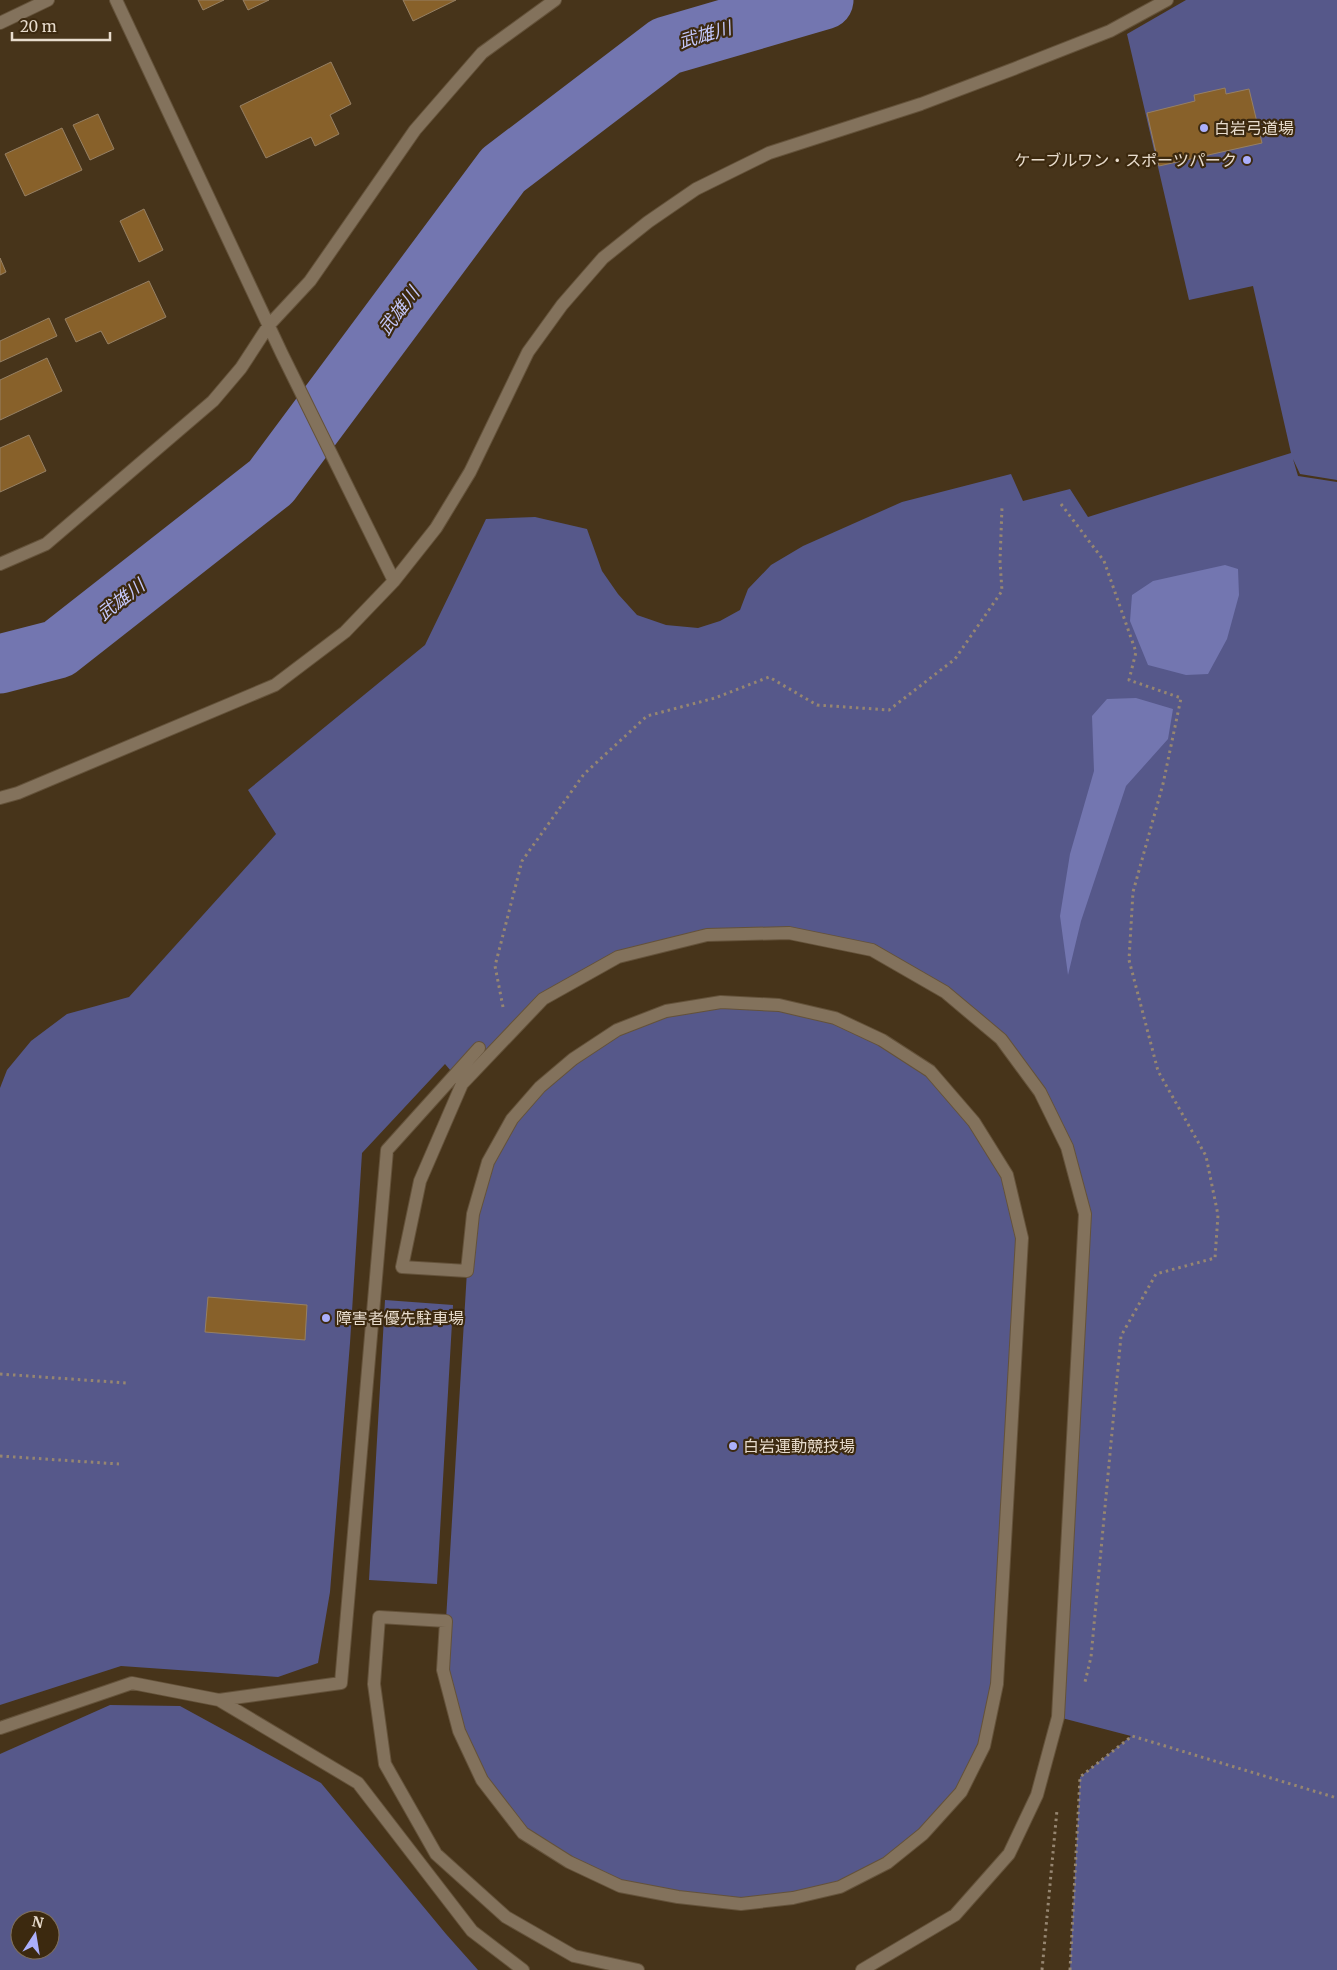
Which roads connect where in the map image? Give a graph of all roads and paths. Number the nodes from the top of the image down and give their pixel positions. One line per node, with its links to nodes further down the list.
1 (48, 0): 5 (street)
2 (116, 0): 6 (street)
3 (555, 0): 6 (street)
4 (1167, 0): 10 (street)
5 (0, 23)
6 (269, 325): 9 (street); 10 (street)
7 (1061, 504): 18 (path)
8 (1002, 507): 12 (path)
9 (0, 564)
10 (394, 581): 11 (street)
11 (0, 798)
12 (503, 1008)
13 (479, 1048): 19 (street)
14 (0, 1374): 15 (path)
15 (127, 1384)
16 (0, 1456): 17 (path)
17 (119, 1464)
18 (1084, 1685)
19 (219, 1700): 20 (street); 23 (street)
20 (0, 1728)
21 (1337, 1798): 27 (path)
22 (1058, 1805): 26 (path)
23 (524, 1970)
24 (638, 1970): 25 (street)
25 (862, 1970)
26 (1042, 1970)
27 (1070, 1970)

